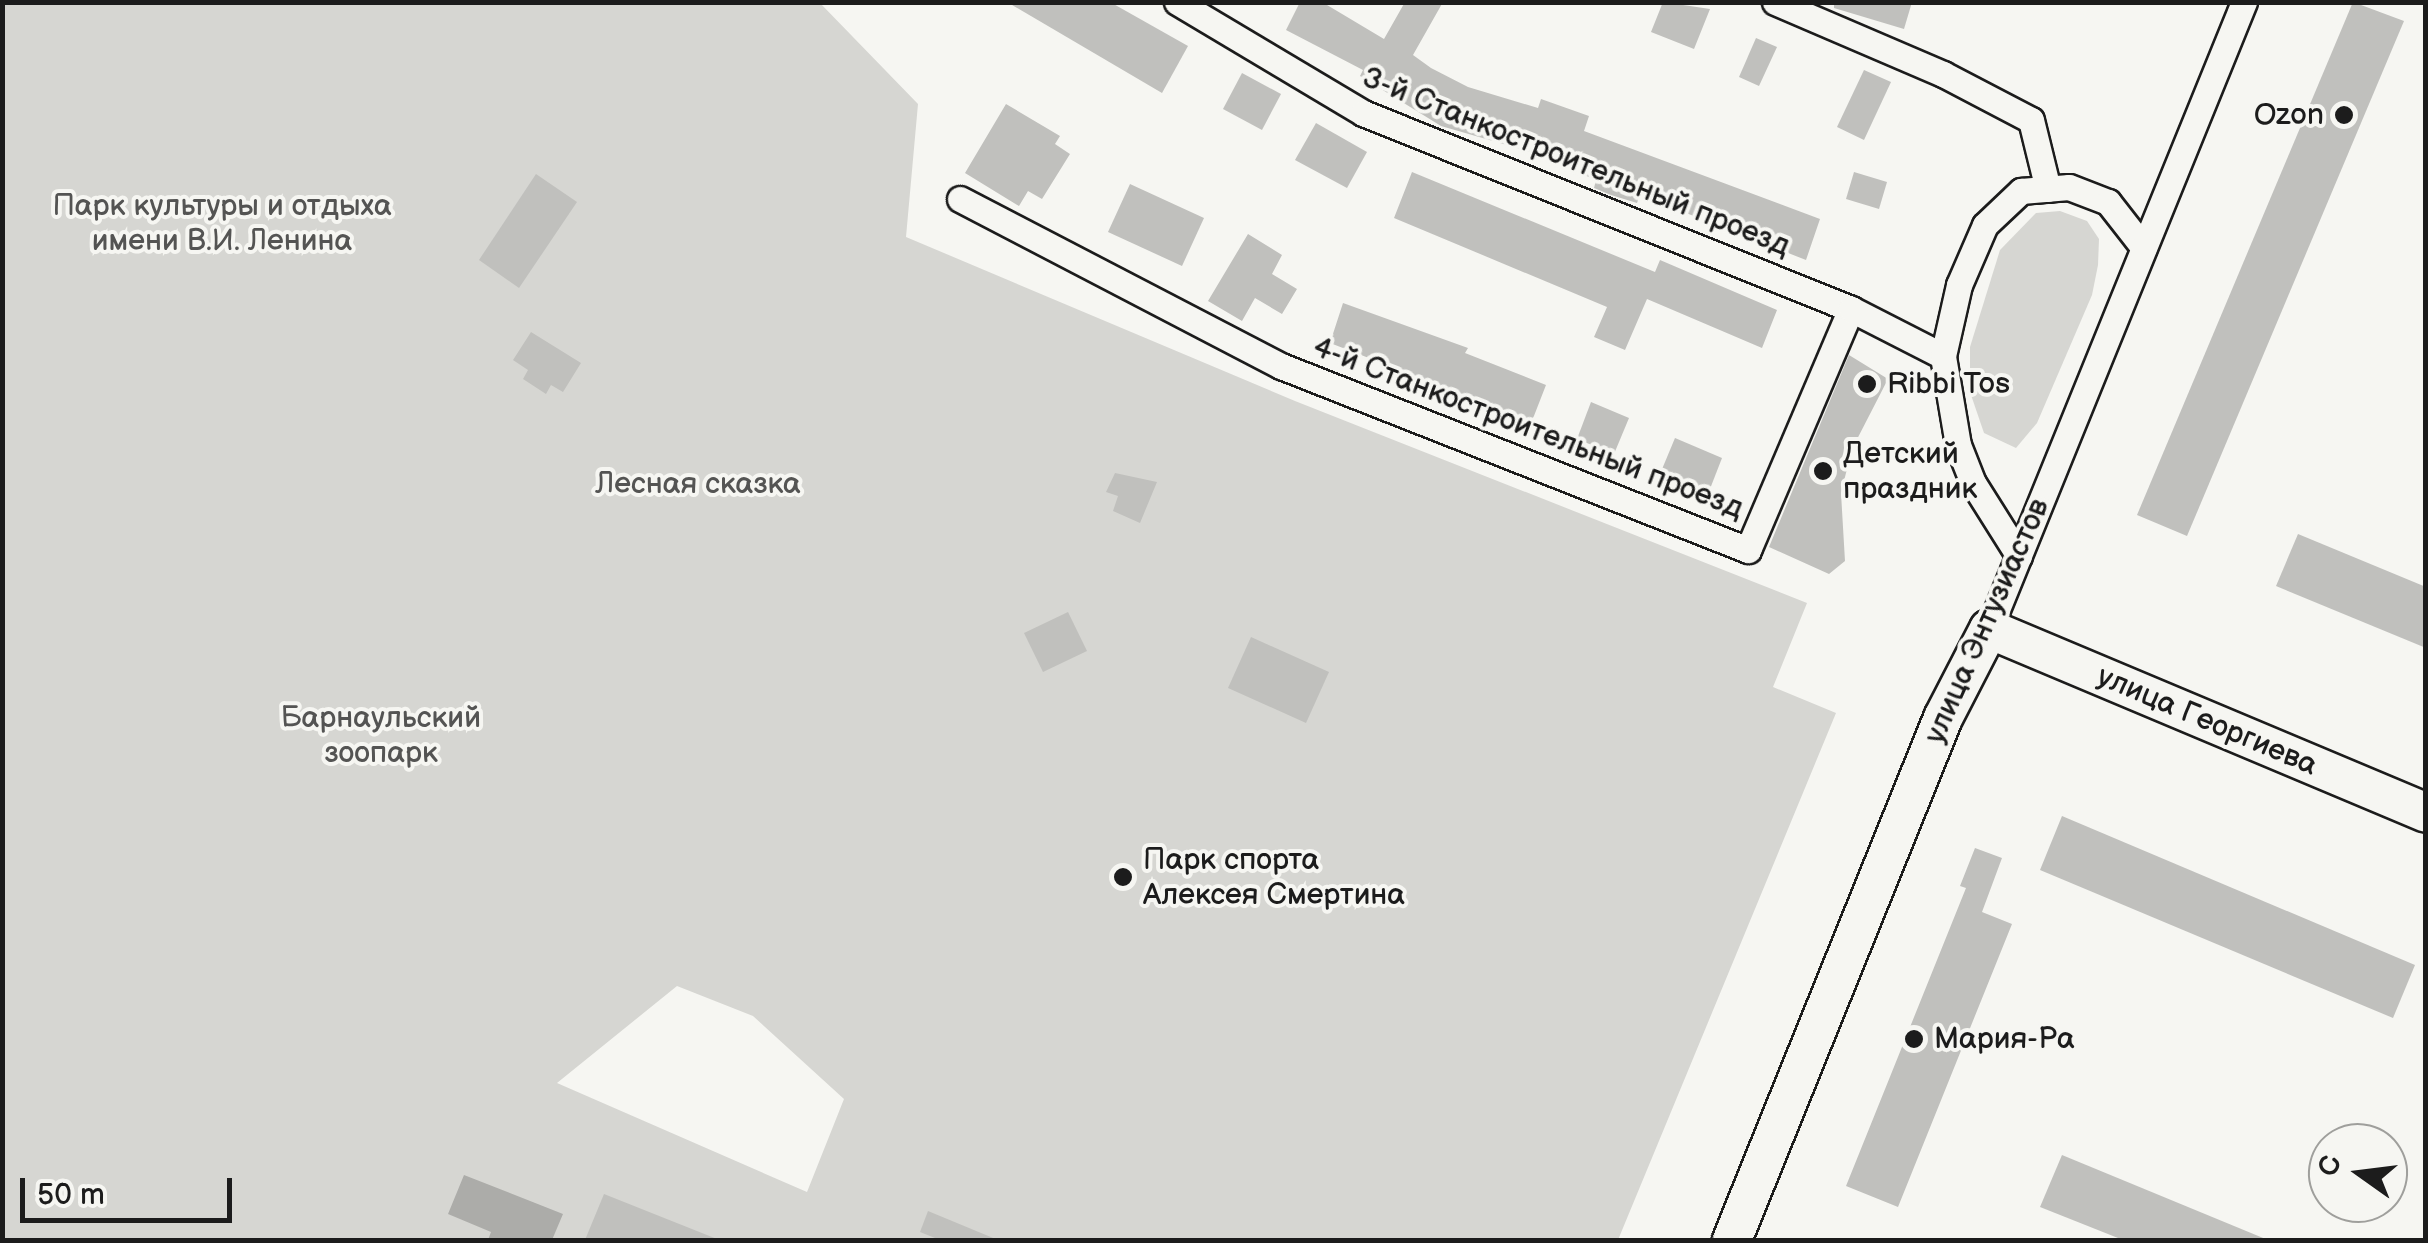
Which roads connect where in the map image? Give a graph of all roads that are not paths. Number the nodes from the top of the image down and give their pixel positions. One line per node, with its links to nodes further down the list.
1 (1177, 2): 7 (street, 3-й Станкостроительный проезд)
2 (1775, 2): 4 (street)
3 (2244, 2): 6 (street, улица Энтузиастов)
4 (2048, 189): 6 (street); 8 (street)
5 (960, 199): 7 (street, 4-й Станкостроительный проезд)
6 (2144, 248): 9 (street, улица Энтузиастов)
7 (1852, 309): 8 (street)
8 (1943, 356): 9 (street)
9 (2019, 556): 10 (street, улица Энтузиастов)
10 (1989, 629): 11 (street, улица Георгиева); 12 (street, улица Энтузиастов)
11 (2426, 813)
12 (1732, 1240)

